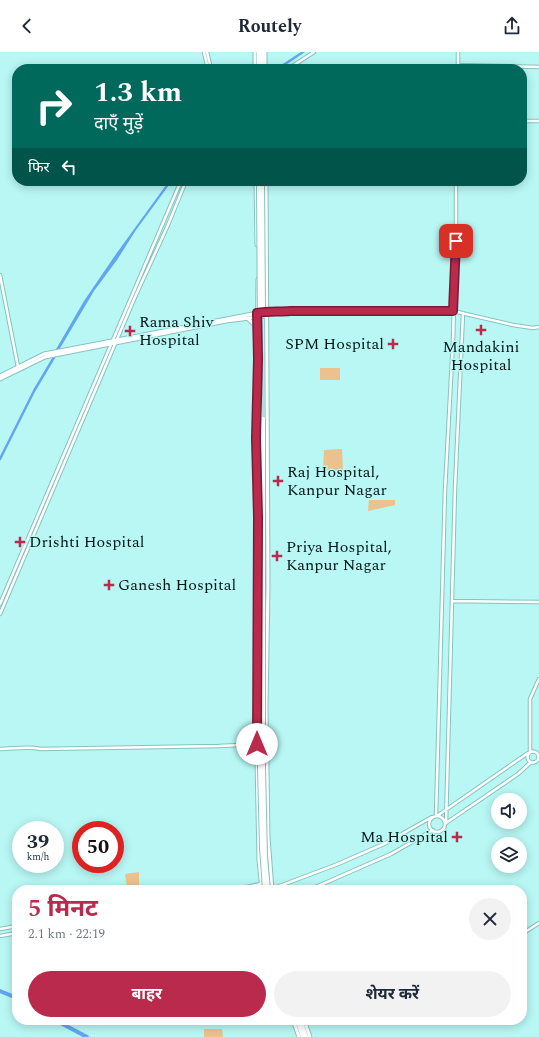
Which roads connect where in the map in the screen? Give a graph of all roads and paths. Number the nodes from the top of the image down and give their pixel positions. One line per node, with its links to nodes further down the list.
1 (204, 52): 9 (street)
2 (208, 52): 10 (street)
3 (255, 52): 11 (main road)
4 (259, 52): 12 (highway)
5 (262, 52): 13 (highway)
6 (266, 52): 14 (main road)
7 (314, 52): 15 (street)
8 (458, 52): 16 (street)
9 (207, 64)
10 (210, 64)
11 (255, 64)
12 (259, 64)
13 (262, 64)
14 (265, 64)
15 (296, 64)
16 (458, 64)
17 (527, 67): 18 (street)
18 (539, 67)
19 (527, 121): 20 (street)
20 (539, 121)
21 (179, 186): 39 (street)
22 (184, 186): 39 (street)
23 (258, 186): 29 (main road)
24 (258, 186): 61 (highway, bridge)
25 (262, 186): 62 (highway, bridge)
26 (266, 186): 30 (main road)
27 (456, 186): 31 (street)
28 (0, 275): 40 (street)
29 (257, 307): 34 (main road); 35 (main road)
30 (266, 311): 32 (street); 34 (main road); 36 (main road)
31 (453, 311): 32 (street); 33 (street); 55 (street)
32 (274, 312): 36 (street)
33 (463, 313): 38 (street); 42 (street)
34 (257, 315): 35 (main road); 36 (main road); 37 (main road)
35 (248, 316): 37 (main road); 39 (main road)
36 (266, 316): 48 (main road)
37 (257, 327): 47 (main road)
38 (539, 327)
39 (114, 341): 40 (main road); 44 (street); 45 (street)
40 (18, 368): 41 (main road)
41 (0, 378)
42 (452, 601): 43 (street); 54 (street)
43 (539, 602)
44 (0, 604)
45 (0, 614)
46 (539, 679): 50 (street)
47 (257, 744): 48 (street); 49 (street); 59 (main road)
48 (267, 744): 63 (main road)
49 (0, 749)
50 (529, 753): 51 (street); 53 (street); 54 (street)
51 (538, 753): 52 (street)
52 (539, 759): 53 (street)
53 (531, 762): 57 (street)
54 (446, 809): 55 (street); 57 (street)
55 (437, 816): 56 (street); 57 (street)
56 (432, 817): 58 (street); 64 (street)
57 (445, 823): 58 (street)
58 (433, 830): 65 (street)
59 (261, 884): 60 (street)
60 (256, 885)
61 (268, 885)
62 (269, 885)
63 (269, 885)
64 (280, 885)
65 (320, 885)
66 (539, 923): 69 (street)
67 (12, 927): 68 (street)
68 (0, 929)
69 (527, 931)
70 (12, 934): 71 (street)
71 (0, 936)
72 (295, 1025): 75 (main road)
73 (300, 1025): 76 (highway)
74 (306, 1025): 77 (main road)
75 (299, 1037)
76 (304, 1037)
77 (310, 1037)

